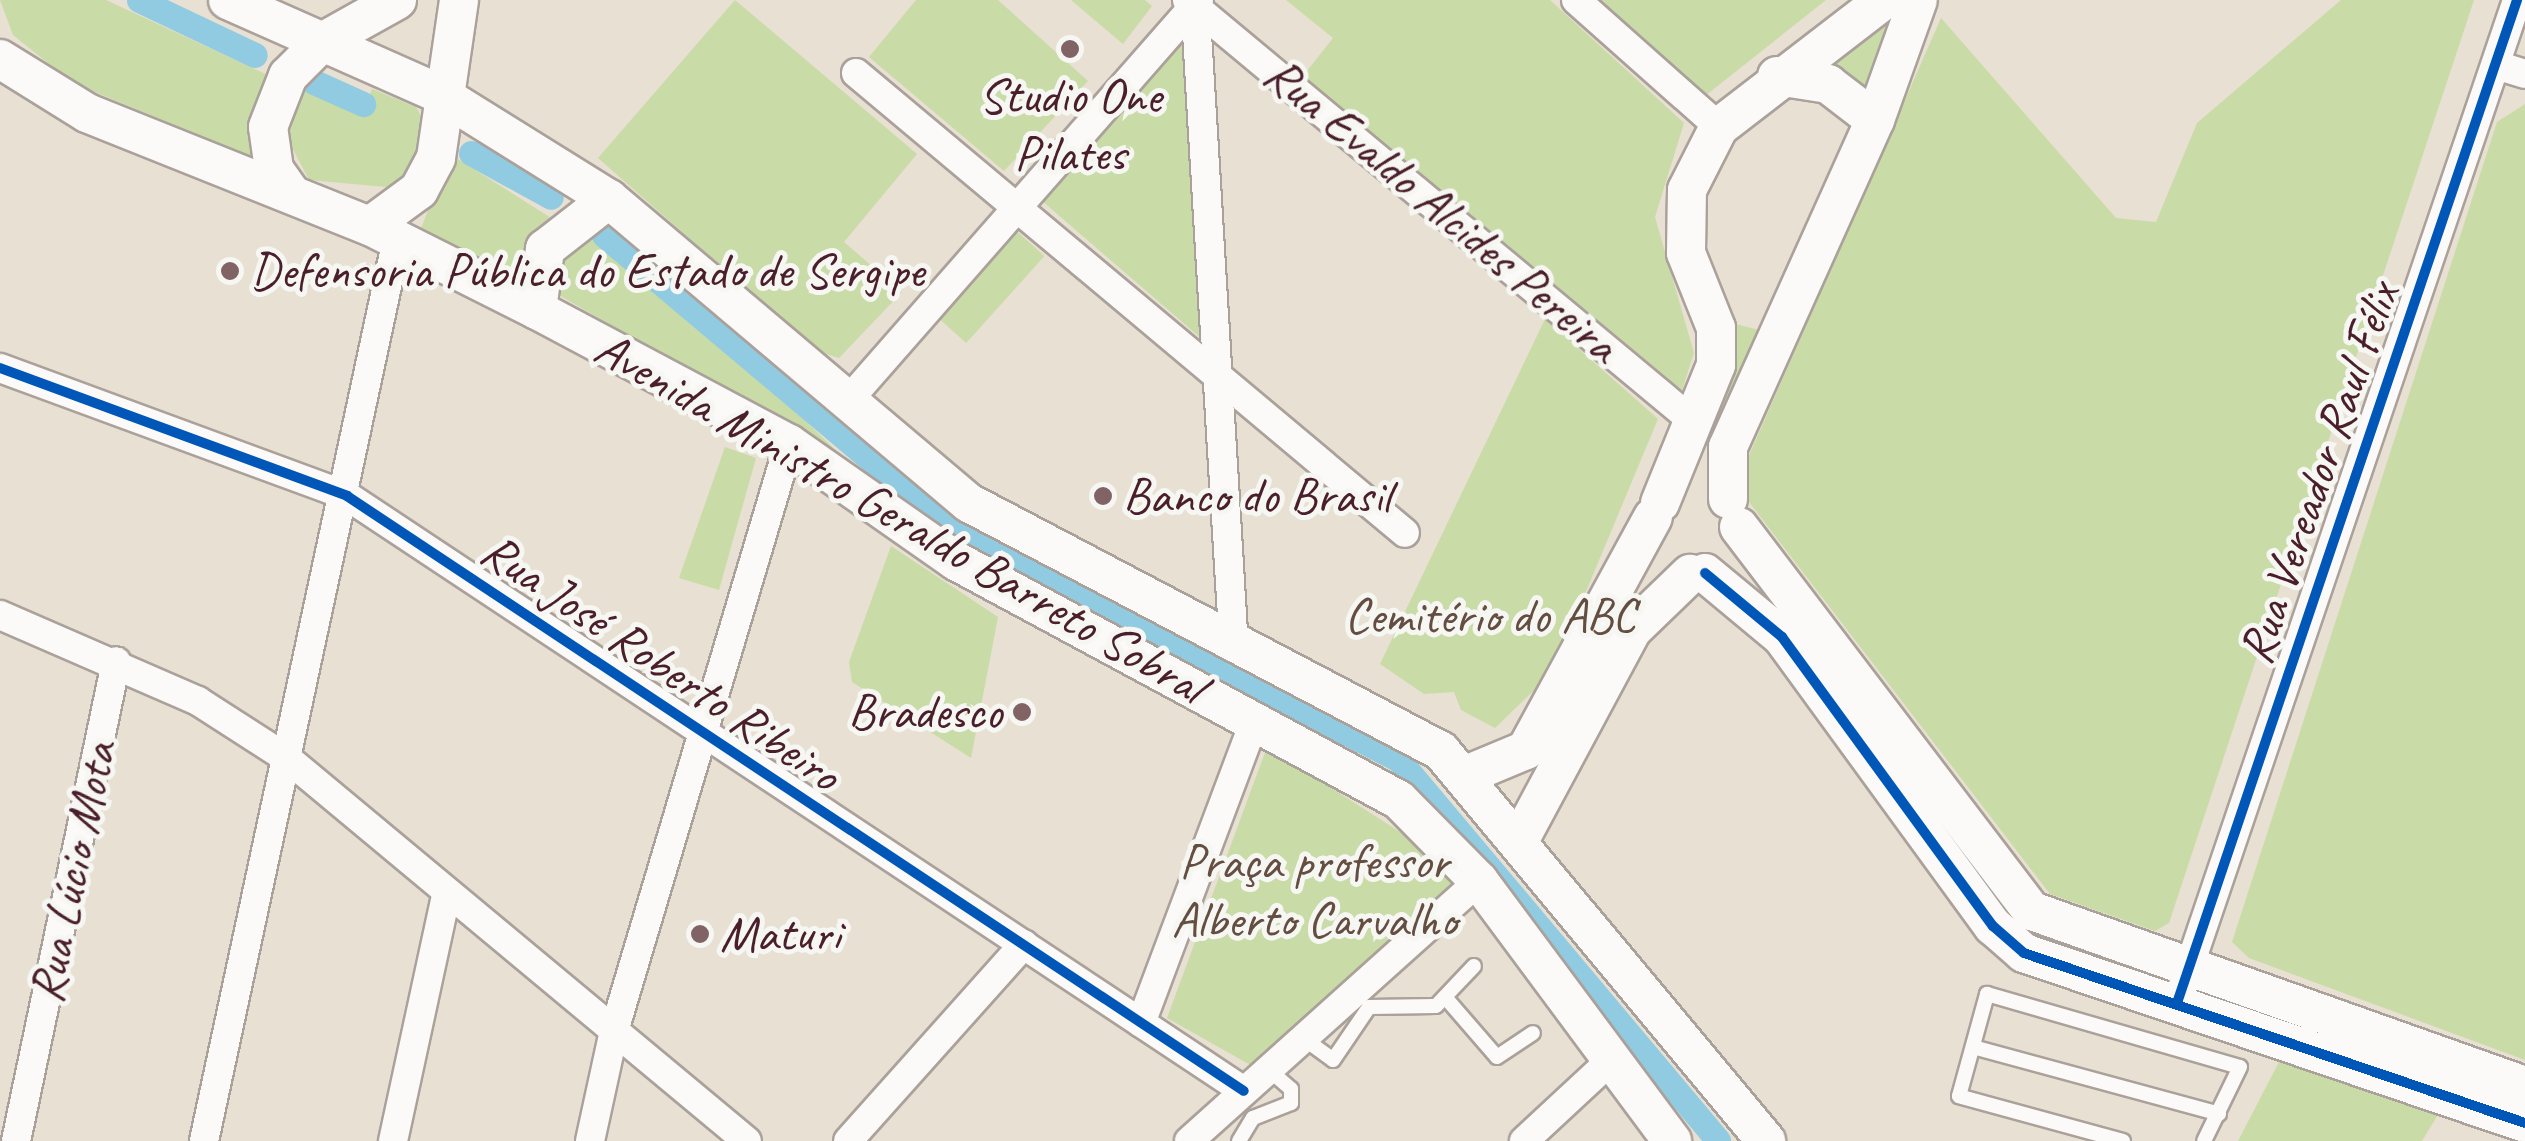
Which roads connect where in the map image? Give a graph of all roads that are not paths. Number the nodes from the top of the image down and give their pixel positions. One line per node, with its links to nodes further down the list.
1 (228, 0): 9 (street, Avenida Ministro Geraldo Barreto Sobral)
2 (397, 0): 9 (street)
3 (459, 0): 15 (street)
4 (1576, 0): 17 (street)
5 (1884, 0): 14 (street)
6 (1918, 0): 16 (street)
7 (2517, 0): 11 (street, Rua Vereador Raul Félix)
8 (1194, 2): 20 (street); 26 (street); 28 (street, Rua Evaldo Alcides Pereira)
9 (322, 42): 15 (street, Avenida Ministro Geraldo Barreto Sobral); 18 (street)
10 (0, 59): 18 (street, Avenida Ministro Geraldo Barreto Sobral)
11 (2496, 65): 13 (street); 47 (street, Rua Vereador Raul Félix)
12 (856, 72): 20 (street)
13 (2525, 74)
14 (1777, 76): 16 (street); 17 (street)
15 (440, 94): 19 (street, Avenida Ministro Geraldo Barreto Sobral); 21 (street)
16 (1875, 120): 24 (street)
17 (1719, 126): 22 (street)
18 (290, 192): 21 (street, Avenida Ministro Geraldo Barreto Sobral)
19 (609, 199): 23 (street); 27 (street, Avenida Ministro Geraldo Barreto Sobral)
20 (1010, 206): 26 (street); 27 (street)
21 (383, 233): 23 (street, Avenida Ministro Geraldo Barreto Sobral); 30 (street)
22 (1708, 302): 24 (street); 28 (street)
23 (536, 310): 29 (street, Avenida Ministro Geraldo Barreto Sobral)
24 (1782, 314): 32 (street)
25 (0, 368): 30 (street, Rua José Roberto Ribeiro)
26 (1224, 385): 33 (street); 36 (street)
27 (845, 404): 36 (street, Avenida Ministro Geraldo Barreto Sobral)
28 (1694, 422): 31 (street)
29 (789, 444): 38 (street, Avenida Ministro Geraldo Barreto Sobral); 39 (street)
30 (347, 496): 39 (street, Rua José Roberto Ribeiro); 40 (street)
31 (1656, 510): 32 (street); 34 (street); 41 (street)
32 (1734, 513): 34 (street); 47 (street)
33 (1404, 534)
34 (1697, 574): 42 (street); 47 (street)
35 (0, 614): 37 (street)
36 (1234, 648): 41 (street, Avenida Ministro Geraldo Barreto Sobral)
37 (116, 662): 40 (street); 60 (street, Rua Lúcio Mota)
38 (1255, 720): 43 (street, Avenida Ministro Geraldo Barreto Sobral); 49 (street)
39 (707, 741): 45 (street, Rua José Roberto Ribeiro); 50 (street)
40 (288, 759): 44 (street); 61 (street)
41 (1466, 775): 42 (street, Avenida Ministro Geraldo Barreto Sobral)
42 (1519, 841): 70 (street, Avenida Ministro Geraldo Barreto Sobral)
43 (1479, 881): 52 (street); 54 (street, Avenida Ministro Geraldo Barreto Sobral)
44 (446, 895): 50 (street); 62 (street)
45 (1024, 944): 49 (street, Rua José Roberto Ribeiro); 65 (street)
46 (1474, 966): 48 (lane)
47 (2183, 985): 56 (street); 59 (street)
48 (1444, 997): 51 (lane); 52 (lane)
49 (1141, 1023): 57 (street, Rua José Roberto Ribeiro)
50 (614, 1031): 63 (street); 64 (street)
51 (1533, 1033)
52 (1303, 1038): 55 (street)
53 (1972, 1047): 58 (lane); 58 (lane); 71 (lane)
54 (1609, 1062): 68 (street); 69 (street, Avenida Ministro Geraldo Barreto Sobral)
55 (1268, 1069): 57 (street); 67 (lane)
56 (2525, 1086)
57 (1244, 1091): 66 (street)
58 (2220, 1114): 72 (lane)
59 (2525, 1122)
60 (16, 1141)
61 (204, 1141)
62 (393, 1141)
63 (590, 1141)
64 (747, 1141)
65 (848, 1141)
66 (1189, 1141)
67 (1238, 1141)
68 (1524, 1141)
69 (1672, 1141)
70 (1766, 1141)
71 (2123, 1141)
72 (2204, 1141)

